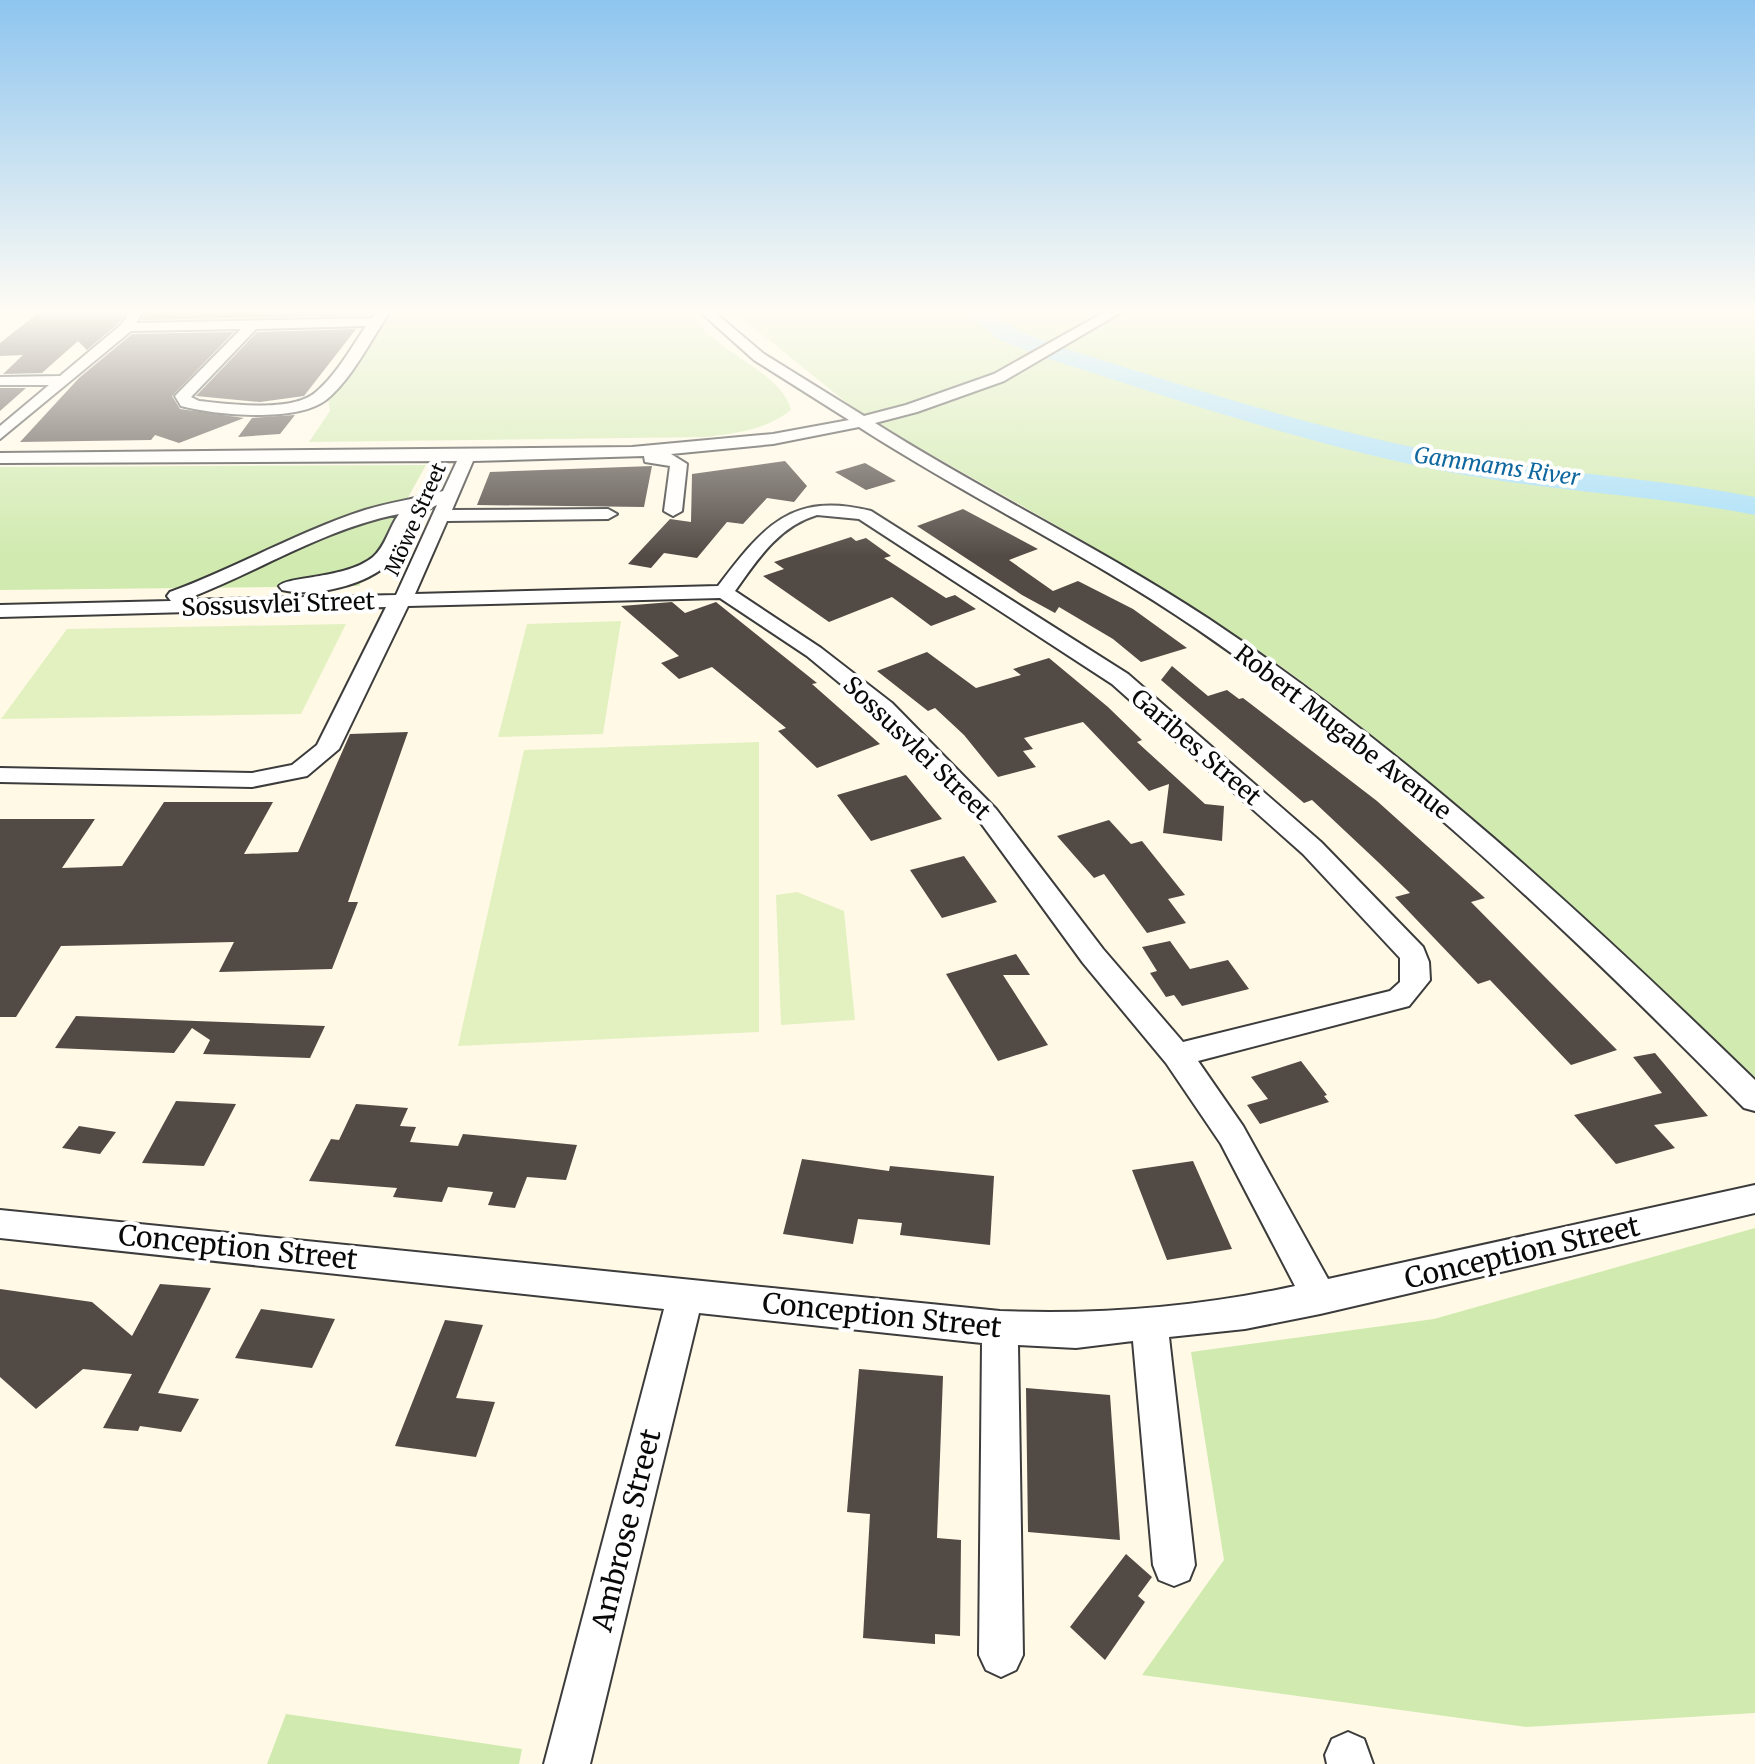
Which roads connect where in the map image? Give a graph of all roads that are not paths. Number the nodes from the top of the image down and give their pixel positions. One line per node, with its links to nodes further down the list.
1 (49, 392): 10 (street)
2 (187, 392): 3 (street)
3 (323, 392)
4 (802, 392): 7 (street, Robert Mugabe Avenue)
5 (811, 392): 9 (street, Robert Mugabe Avenue)
6 (962, 392): 9 (street)
7 (812, 399): 9 (street, Robert Mugabe Avenue); 11 (street)
8 (827, 430): 9 (street); 9 (street); 11 (street)
9 (869, 430): 27 (street, Robert Mugabe Avenue)
10 (0, 434)
11 (759, 443): 12 (street)
12 (600, 454): 13 (street); 17 (street)
13 (467, 456): 14 (street); 15 (street, Möwe Street)
14 (0, 458)
15 (451, 494): 16 (street); 19 (street, Möwe Street)
16 (420, 504): 21 (street); 21 (street)
17 (673, 511)
18 (608, 514): 19 (street)
19 (441, 516): 22 (street, Möwe Street)
20 (724, 592): 22 (street, Sossusvlei Street); 26 (street, Sossusvlei Street); 26 (street, Garibes Street)
21 (177, 596): 23 (street)
22 (403, 600): 23 (street, Sossusvlei Street); 25 (street, Möwe Street)
23 (148, 607): 24 (street, Sossusvlei Street)
24 (0, 611)
25 (0, 775)
26 (1177, 1055): 31 (street, Sossusvlei Street)
27 (1755, 1099)
28 (1755, 1199): 31 (street, Conception Street)
29 (0, 1224): 30 (street, Conception Street)
30 (685, 1296): 33 (street, Conception Street); 36 (street, Ambrose Street)
31 (1320, 1298): 32 (street, Conception Street)
32 (1150, 1325): 33 (street, Conception Street); 34 (street)
33 (1000, 1328): 35 (street)
34 (1174, 1565)
35 (1001, 1655)
36 (567, 1764)

